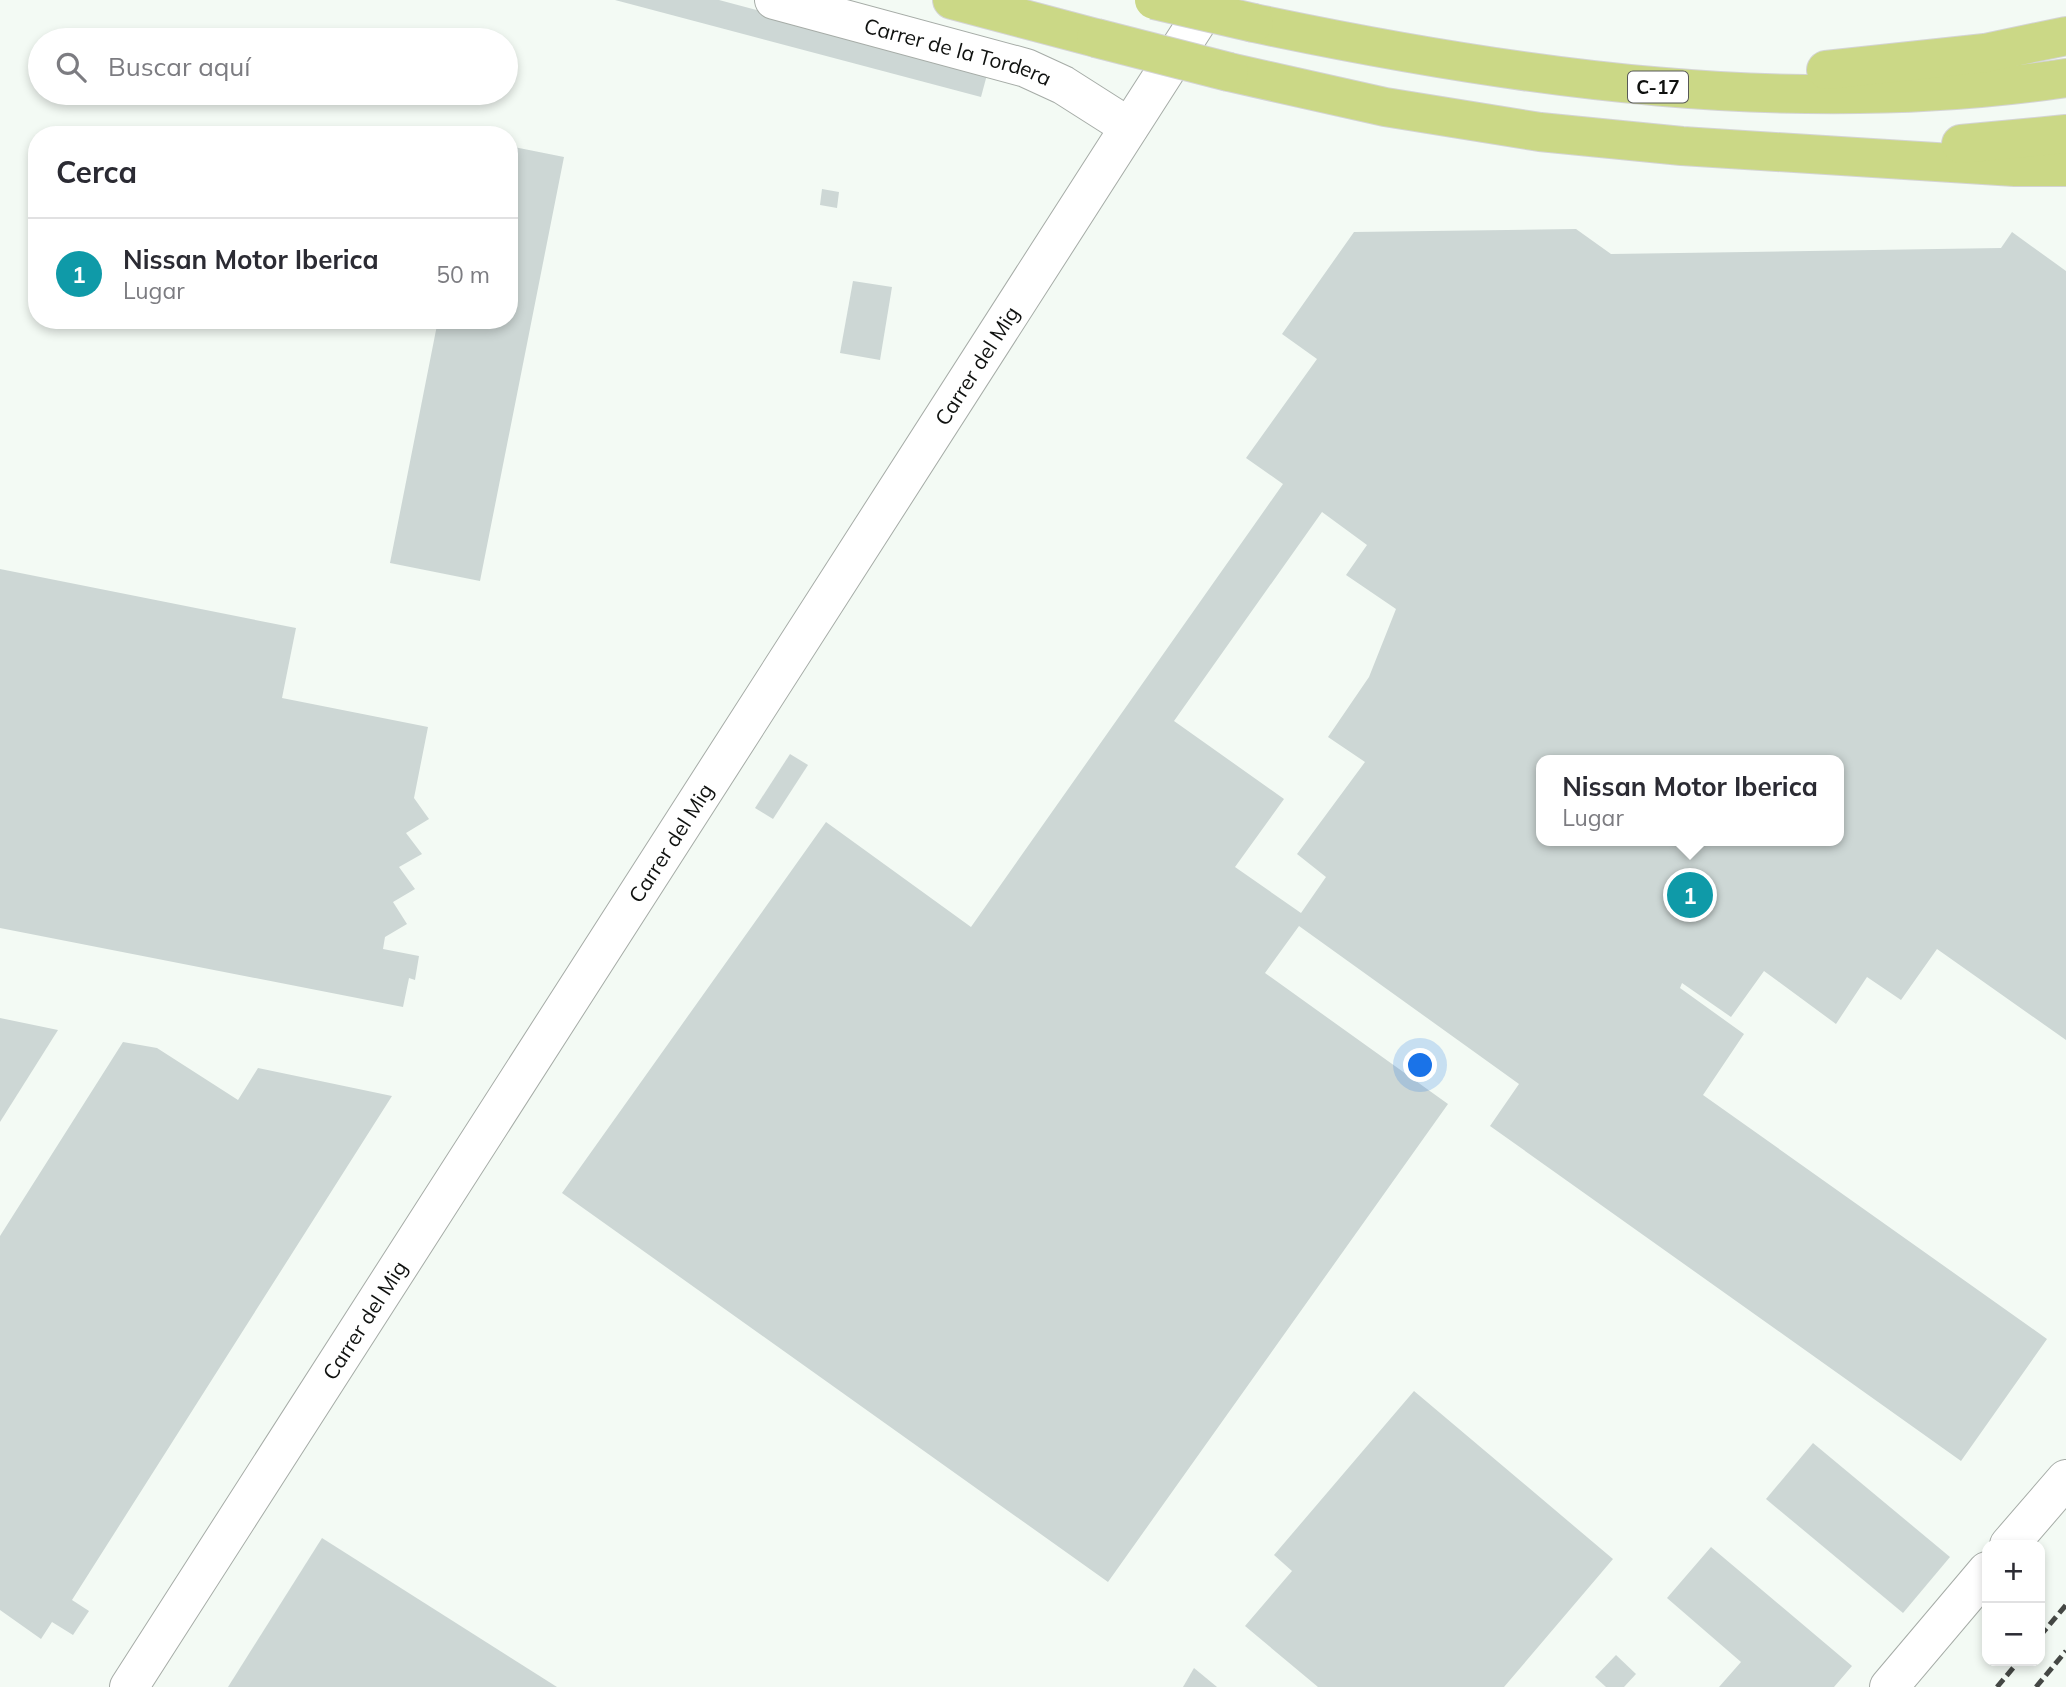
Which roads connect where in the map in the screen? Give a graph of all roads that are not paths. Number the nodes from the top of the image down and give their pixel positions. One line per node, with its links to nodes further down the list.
1 (774, 0): 8 (street, Carrer de la Tordera)
2 (952, 0): 10 (highway, bridge)
3 (1154, 0): 7 (highway, C-17, bridge)
4 (1211, 0): 8 (street, Carrer del Mig)
5 (2066, 36): 7 (highway)
6 (2066, 78): 7 (highway, C-17)
7 (1673, 88)
8 (1129, 127): 15 (street, Carrer del Mig)
9 (2066, 134): 10 (highway)
10 (1763, 149): 11 (highway)
11 (2066, 167)
12 (2066, 1479): 13 (street)
13 (2013, 1540)
14 (1982, 1577): 16 (street)
15 (129, 1687)
16 (1889, 1687)

